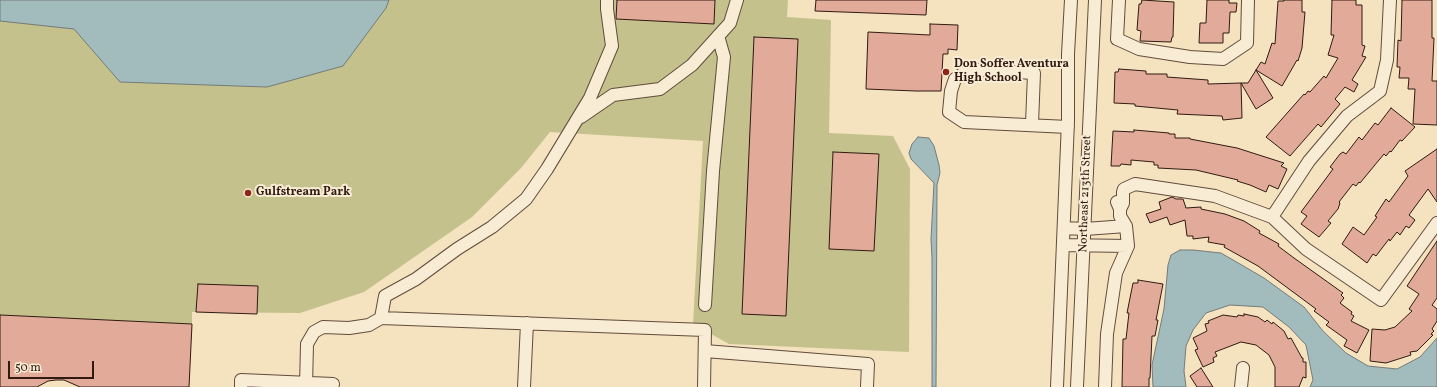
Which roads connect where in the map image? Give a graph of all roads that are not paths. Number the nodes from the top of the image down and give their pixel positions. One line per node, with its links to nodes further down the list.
1 (607, 0): 9 (street)
2 (737, 0): 8 (street)
3 (1071, 0): 11 (street, Northeast 213th Street)
4 (1095, 0): 16 (street, Northeast 213th Street)
5 (1119, 0): 6 (street)
6 (1248, 0)
7 (1390, 0): 12 (street)
8 (718, 36): 9 (street); 20 (street)
9 (578, 120): 21 (street)
10 (1032, 124): 10 (street); 11 (street)
11 (1068, 127): 15 (street, Northeast 213th Street)
12 (1272, 217): 13 (street); 14 (street)
13 (1437, 223)
14 (1126, 226): 16 (street); 19 (street)
15 (1064, 228): 16 (street); 17 (street, Northeast 213th Street)
16 (1085, 229): 18 (street, Northeast 213th Street)
17 (1063, 244): 18 (street); 31 (street, Northeast 213th Street)
18 (1084, 245): 19 (street); 32 (street, Northeast 213th Street)
19 (1128, 246): 33 (street)
20 (705, 305)
21 (381, 318): 22 (street); 25 (street)
22 (528, 323): 23 (street); 28 (street)
23 (705, 351): 29 (street); 30 (street)
24 (1243, 368): 34 (street)
25 (306, 385): 26 (street); 27 (street)
26 (241, 387)
27 (332, 387)
28 (524, 387)
29 (704, 387)
30 (867, 387)
31 (1057, 387)
32 (1077, 387)
33 (1105, 387)
34 (1241, 387)

